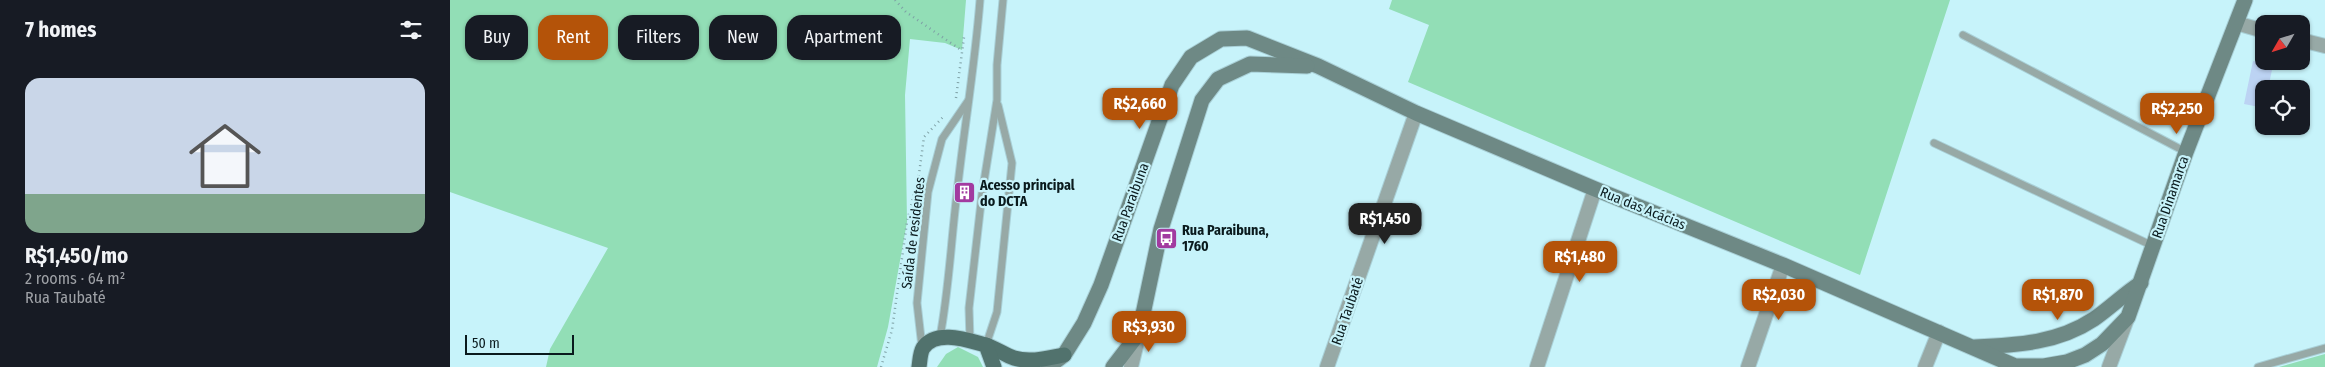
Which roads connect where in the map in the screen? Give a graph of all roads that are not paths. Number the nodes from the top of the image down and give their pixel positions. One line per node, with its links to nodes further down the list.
1 (980, 0): 10 (lane)
2 (1003, 0): 11 (lane)
3 (2245, 0): 4 (main road, Rua Dinamarca)
4 (2236, 24): 5 (street); 14 (main road, Rua Dinamarca)
5 (2255, 28)
6 (1963, 35): 14 (lane)
7 (2310, 42): 8 (street)
8 (2325, 46)
9 (1318, 66): 12 (main road, Rua das Acácias); 21 (main road); 28 (main road, Rua Paraibuna)
10 (970, 99): 22 (lane); 27 (lane, Saída de residentes)
11 (997, 100): 23 (lane); 24 (lane)
12 (1416, 112): 15 (main road, Rua das Acácias); 34 (street, Rua Taubaté)
13 (1934, 143): 16 (lane)
14 (2186, 152): 16 (main road, Rua Dinamarca)
15 (1595, 189): 17 (main road, Rua das Acácias); 35 (street)
16 (2153, 246): 18 (main road, Rua Dinamarca)
17 (1783, 265): 20 (main road, Rua das Acácias); 36 (street)
18 (2140, 283): 19 (main road, Rua das Acácias); 25 (main road, Rua das Acácias)
19 (2128, 317): 38 (main road, Rua das Acácias); 39 (street)
20 (1939, 332): 25 (main road, Rua das Acácias); 37 (street)
21 (1140, 333): 32 (main road); 33 (street)
22 (940, 337): 23 (main road); 27 (main road)
23 (970, 340): 24 (main road)
24 (986, 345): 28 (main road); 30 (main road)
25 (1970, 347): 38 (main road, Rua das Acácias)
26 (2325, 348): 40 (lane)
27 (922, 349): 29 (main road)
28 (1064, 355): 31 (main road, Rua Paraibuna)
29 (919, 367)
30 (994, 367)
31 (1048, 367)
32 (1113, 367)
33 (1131, 367)
34 (1327, 367)
35 (1538, 367)
36 (1748, 367)
37 (1925, 367)
38 (2016, 367)
39 (2109, 367)
40 (2258, 367)

